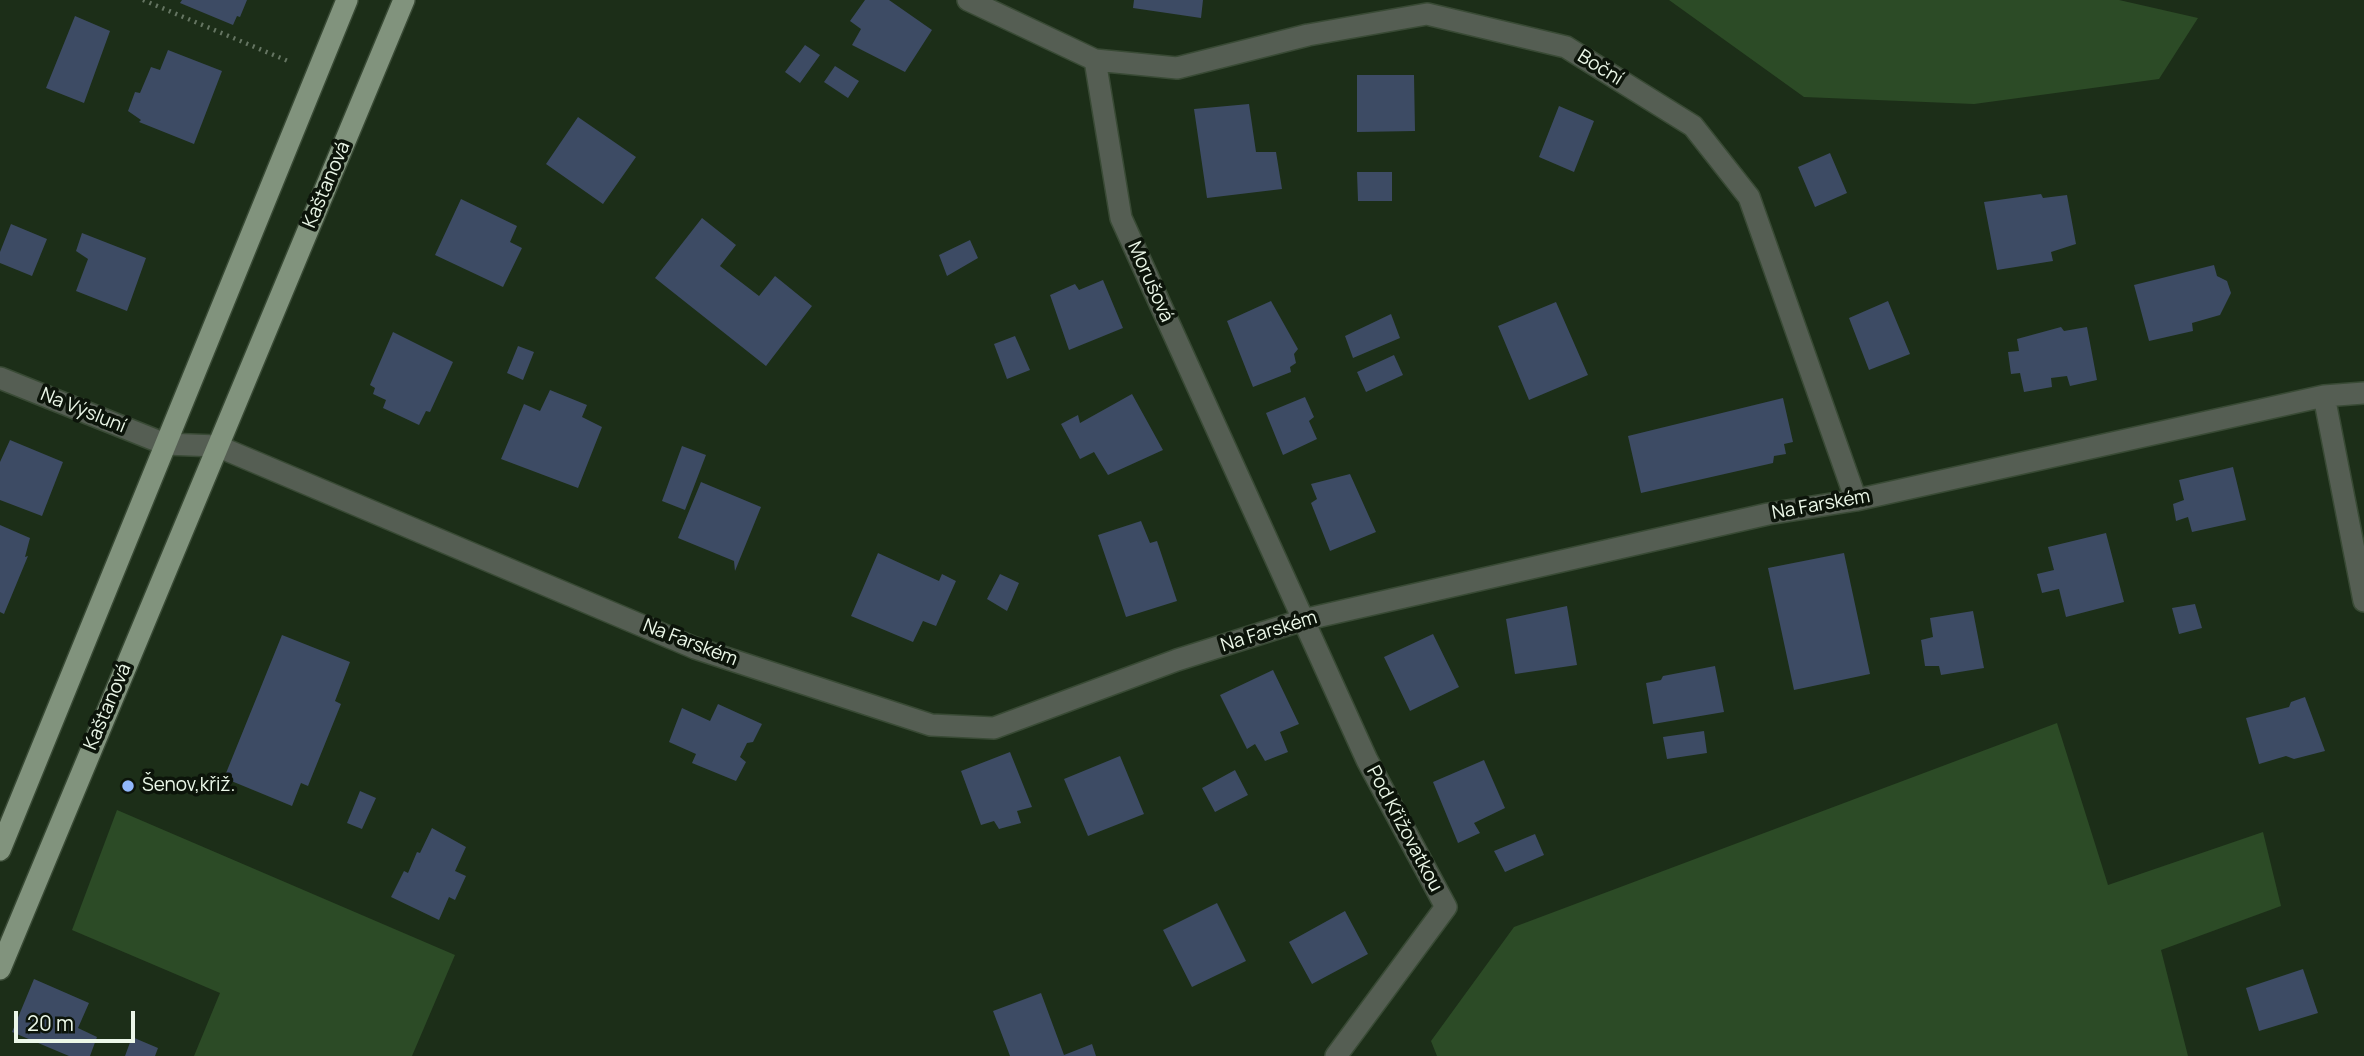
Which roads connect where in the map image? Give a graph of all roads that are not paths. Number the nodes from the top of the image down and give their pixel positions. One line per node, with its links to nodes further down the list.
1 (347, 0): 8 (main road)
2 (404, 0): 9 (main road, Kaštanová)
3 (968, 0): 4 (street)
4 (1095, 60): 10 (street, Boční); 12 (street, Morušová)
5 (0, 378): 8 (street, Na Výsluní)
6 (2364, 393): 7 (street, Na Farském)
7 (2324, 396): 10 (street, Na Farském); 11 (street)
8 (165, 444): 9 (street); 13 (main road)
9 (216, 446): 12 (street, Na Farském); 14 (main road, Kaštanová)
10 (1856, 500): 12 (street, Na Farském)
11 (2364, 601)
12 (1303, 620): 15 (street, Pod Křižovatkou)
13 (0, 850)
14 (0, 968)
15 (1336, 1056)

